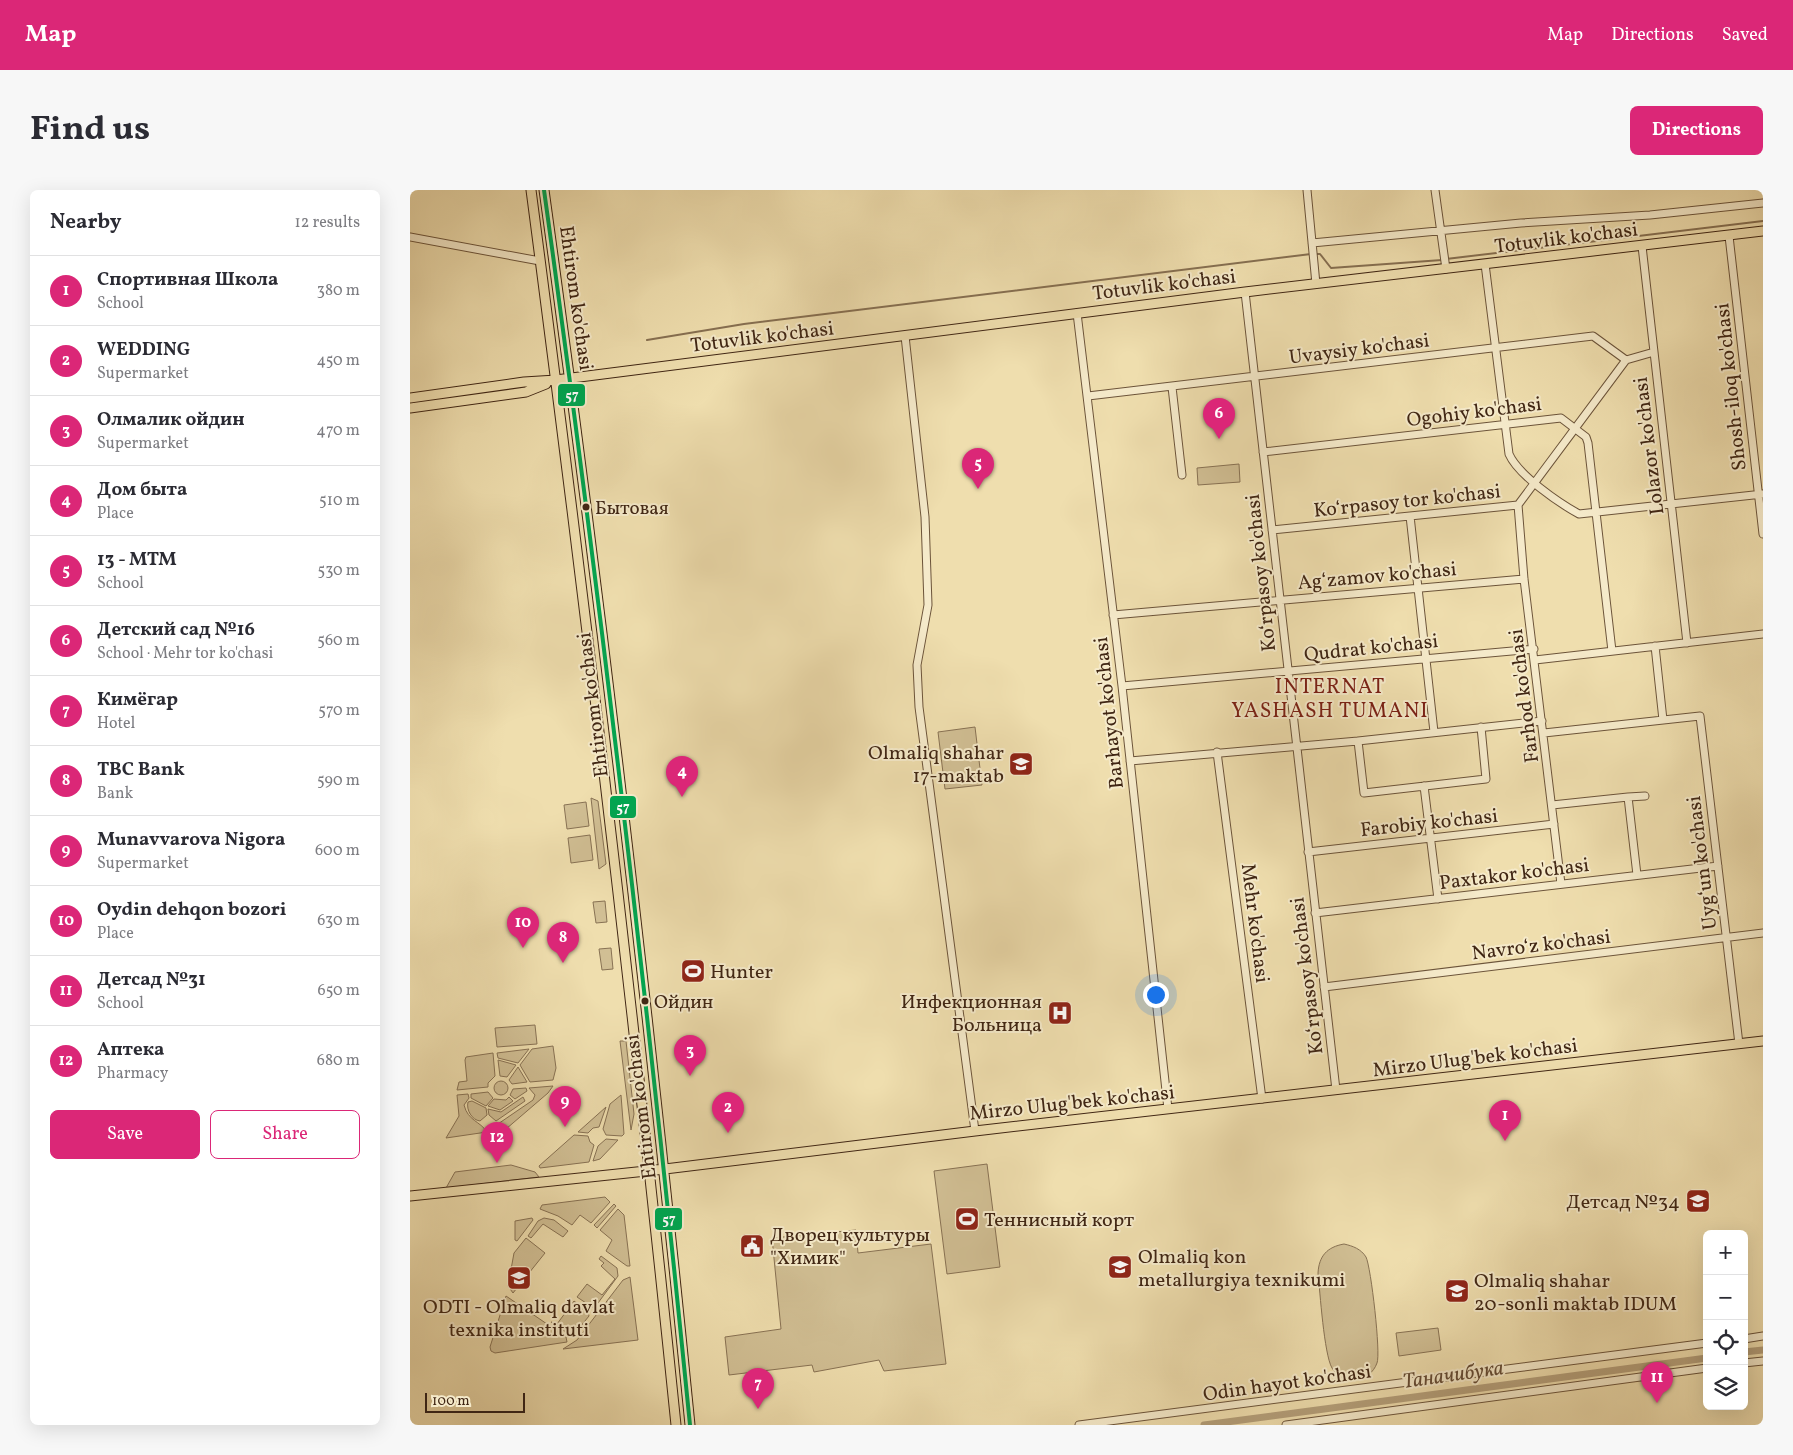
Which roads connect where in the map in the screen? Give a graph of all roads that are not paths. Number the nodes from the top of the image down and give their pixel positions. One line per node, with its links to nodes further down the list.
1 (531, 190): 12 (main road, Ehtirom ko'chasi)
2 (544, 190): 22 (main road, Ehtirom ko'chasi)
3 (1307, 190): 10 (street)
4 (1435, 190): 6 (street)
5 (1763, 203): 6 (street)
6 (1440, 231): 10 (street); 14 (street)
7 (1763, 231): 8 (main road, Totuvlik ko'chasi)
8 (1729, 236): 11 (main road, Totuvlik ko'chasi); 34 (street, Shosh-iloq ko'chasi)
9 (410, 237): 12 (street)
10 (1312, 245): 15 (street)
11 (1642, 246): 13 (main road, Totuvlik ko'chasi); 20 (street, Lolazor ko'chasi)
12 (540, 261): 24 (main road, Ehtirom ko'chasi)
13 (1485, 264): 14 (main road, Totuvlik ko'chasi); 19 (street)
14 (1445, 266): 15 (main road, Totuvlik ko'chasi)
15 (1316, 284): 16 (main road, Totuvlik ko'chasi)
16 (1245, 292): 17 (main road, Totuvlik ko'chasi); 23 (street, Ko‘rpasoy ko'chasi)
17 (1077, 313): 18 (main road, Totuvlik ko'chasi); 26 (street, Barhayot ko'chasi)
18 (905, 336): 22 (main road, Totuvlik ko'chasi); 83 (street)
19 (1495, 348): 21 (street, Uvaysiy ko'chasi); 23 (street, Uvaysiy ko'chasi); 29 (street)
20 (1654, 352): 21 (street); 36 (street, Lolazor ko'chasi)
21 (1626, 360): 30 (street, Ko‘rpasoy tor ko'chasi)
22 (570, 378): 24 (main road, Totuvlik ko'chasi); 84 (main road, Ehtirom ko'chasi)
23 (1255, 378): 25 (street, Uvaysiy ko'chasi); 31 (street, Ko‘rpasoy ko'chasi)
24 (556, 380): 27 (main road); 28 (main road); 85 (main road, Ehtirom ko'chasi)
25 (1172, 387): 26 (street, Uvaysiy ko'chasi); 32 (street)
26 (1088, 396): 44 (street, Barhayot ko'chasi)
27 (410, 398)
28 (410, 408)
29 (1504, 424): 30 (street, Ogohiy ko'chasi); 31 (street, Ogohiy ko'chasi); 33 (street)
30 (1574, 428): 33 (street, Ko‘rpasoy tor ko'chasi); 37 (street, Ogohiy ko'chasi)
31 (1263, 452): 39 (street, Ko‘rpasoy ko'chasi)
32 (1182, 475)
33 (1534, 482): 35 (street, Ko‘rpasoy tor ko'chasi); 37 (street)
34 (1761, 494): 36 (street); 40 (street, Shosh-iloq ko'chasi)
35 (1518, 504): 38 (street, Ko‘rpasoy tor ko'chasi); 41 (street, Farhod ko'chasi)
36 (1672, 504): 37 (street); 46 (street, Lolazor ko'chasi)
37 (1596, 513): 49 (street, Ogohiy ko'chasi)
38 (1410, 516): 39 (street, Ko‘rpasoy tor ko'chasi); 42 (street)
39 (1272, 530): 43 (street, Ko‘rpasoy ko'chasi)
40 (1763, 534)
41 (1524, 579): 42 (street, Ag‘zamov ko'chasi); 48 (street, Farhod ko'chasi)
42 (1419, 587): 43 (street, Ag‘zamov ko'chasi); 50 (street)
43 (1280, 600): 44 (street, Ag‘zamov ko'chasi); 52 (street, Ko‘rpasoy ko'chasi)
44 (1113, 615): 53 (street, Barhayot ko'chasi)
45 (1763, 634): 46 (street)
46 (1687, 643): 47 (street)
47 (1655, 646): 49 (street); 55 (street)
48 (1534, 649): 50 (street, Qudrat ko'chasi); 51 (street, Farhod ko'chasi)
49 (1612, 651): 51 (street)
50 (1425, 658): 52 (street, Qudrat ko'chasi); 57 (street)
51 (1535, 660): 54 (street, Farhod ko'chasi)
52 (1287, 672): 53 (street, Qudrat ko'chasi); 60 (street, Ko‘rpasoy ko'chasi)
53 (1122, 686): 62 (street, Barhayot ko'chasi)
54 (1542, 720): 56 (street); 58 (street, Farhod ko'chasi)
55 (1663, 720): 58 (street, Uyg‘un ko'chasi); 70 (street, Uyg‘un ko'chasi)
56 (1481, 727): 57 (street); 63 (street)
57 (1434, 732): 59 (street)
58 (1544, 733): 66 (street, Farhod ko'chasi)
59 (1358, 741): 60 (street); 63 (street)
60 (1296, 746): 61 (street); 69 (street, Ko‘rpasoy ko'chasi)
61 (1217, 752): 62 (street); 81 (street, Mehr ko'chasi)
62 (1130, 761): 82 (street, Barhayot ko'chasi)
63 (1424, 786): 68 (street)
64 (1645, 796): 65 (street)
65 (1628, 797): 66 (street); 71 (street)
66 (1552, 805): 67 (street, Farhod ko'chasi)
67 (1554, 824): 68 (street, Farobiy ko'chasi); 72 (street, Farhod ko'chasi)
68 (1430, 837): 69 (street, Farobiy ko'chasi); 73 (street)
69 (1308, 852): 74 (street, Ko‘rpasoy ko'chasi)
70 (1718, 866): 71 (street, Paxtakor ko'chasi); 76 (street, Uyg‘un ko'chasi)
71 (1637, 876): 72 (street, Paxtakor ko'chasi)
72 (1561, 884): 73 (street, Paxtakor ko'chasi)
73 (1438, 899): 74 (street, Paxtakor ko'chasi)
74 (1315, 913): 77 (street, Ko‘rpasoy ko'chasi)
75 (1763, 933): 76 (street, Navro‘z ko'chasi)
76 (1726, 938): 77 (street, Navro‘z ko'chasi); 79 (street, Uyg‘un ko'chasi)
77 (1324, 986): 80 (street, Ko‘rpasoy ko'chasi)
78 (1763, 1041): 79 (main road, Mirzo Ulug'bek ko'chasi)
79 (1739, 1044): 80 (main road, Mirzo Ulug'bek ko'chasi)
80 (1336, 1090): 81 (main road, Mirzo Ulug'bek ko'chasi)
81 (1262, 1098): 82 (main road, Mirzo Ulug'bek ko'chasi)
82 (1168, 1109): 83 (main road, Mirzo Ulug'bek ko'chasi)
83 (975, 1131): 84 (main road, Mirzo Ulug'bek ko'chasi)
84 (665, 1169): 85 (main road, Mirzo Ulug'bek ko'chasi); 94 (main road, Ehtirom ko'chasi)
85 (650, 1171): 86 (main road, Mirzo Ulug'bek ko'chasi); 93 (main road, Ehtirom ko'chasi)
86 (410, 1196)
87 (1763, 1336): 88 (street)
88 (1748, 1338)
89 (1703, 1344): 95 (street, Odin hayot ko'chasi)
90 (1763, 1361): 91 (street)
91 (1748, 1363)
92 (1703, 1369): 96 (street)
93 (676, 1425)
94 (690, 1425)
95 (1079, 1425)
96 (1286, 1425)

